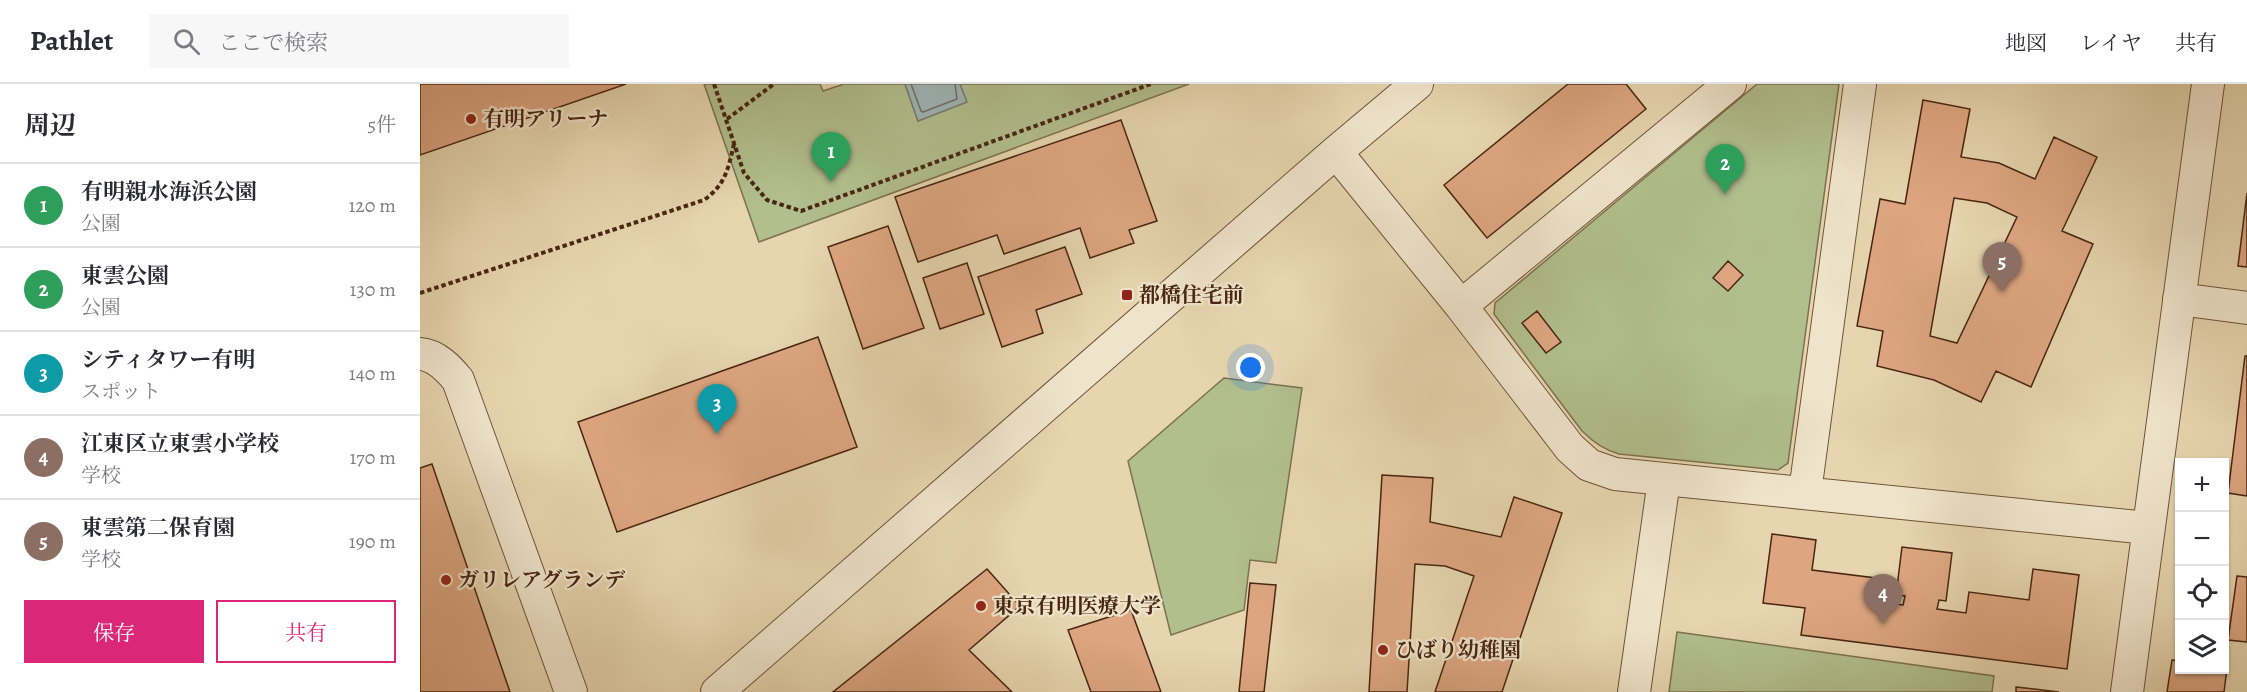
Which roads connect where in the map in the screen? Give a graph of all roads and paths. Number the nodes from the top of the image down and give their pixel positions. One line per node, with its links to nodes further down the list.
1 (714, 84): 8 (path)
2 (774, 84): 8 (path)
3 (1151, 84): 9 (path)
4 (1417, 84): 10 (street)
5 (1730, 84): 13 (street)
6 (1860, 84): 17 (street)
7 (2208, 84): 12 (street)
8 (727, 119): 9 (path)
9 (734, 144): 11 (path)
10 (1336, 152): 13 (street); 20 (street)
11 (420, 293)
12 (2179, 299): 14 (street); 18 (street)
13 (1461, 306): 16 (street)
14 (2247, 308)
15 (420, 354): 19 (street)
16 (1664, 480): 17 (street); 21 (street)
17 (1804, 492): 18 (street)
18 (2148, 528): 22 (street)
19 (571, 692)
20 (717, 692)
21 (1634, 692)
22 (2127, 692)

